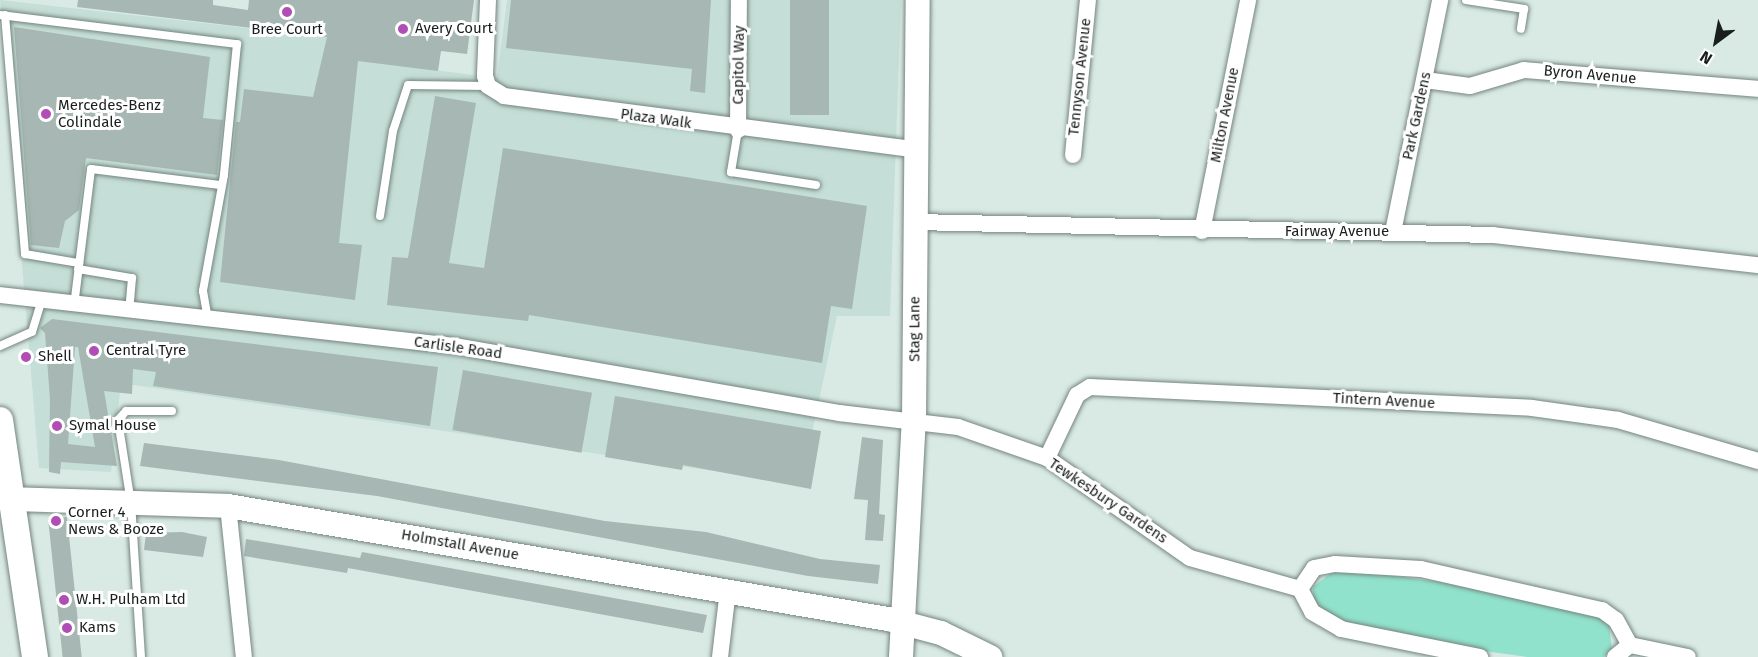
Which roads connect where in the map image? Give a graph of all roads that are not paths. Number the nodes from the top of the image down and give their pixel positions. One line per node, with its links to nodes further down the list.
1 (488, 0): 11 (street)
2 (740, 0): 13 (street, Capitol Way)
3 (918, 0): 14 (street, Stag Lane)
4 (1088, 0): 15 (street, Tennyson Avenue)
5 (1248, 0): 20 (street, Milton Avenue)
6 (1440, 0): 10 (street, Park Gardens)
7 (1466, 0): 9 (lane)
8 (2, 15): 16 (lane); 23 (lane)
9 (1521, 29)
10 (1425, 80): 12 (street, Byron Avenue); 21 (street, Park Gardens)
11 (488, 86): 13 (street, Plaza Walk); 18 (lane)
12 (1758, 89)
13 (738, 130): 14 (street, Plaza Walk); 17 (lane)
14 (914, 149): 19 (street, Stag Lane)
15 (1072, 155)
16 (220, 185): 23 (lane); 28 (lane)
17 (816, 185)
18 (380, 216)
19 (915, 222): 20 (street, Fairway Avenue); 32 (street, Stag Lane)
20 (1202, 231): 21 (street, Fairway Avenue)
21 (1393, 232): 22 (street, Fairway Avenue)
22 (1758, 265)
23 (79, 266): 26 (lane); 27 (lane)
24 (0, 296): 25 (street, Carlisle Road)
25 (41, 303): 26 (street, Carlisle Road); 29 (lane)
26 (74, 307): 27 (street, Carlisle Road)
27 (129, 312): 28 (street, Carlisle Road)
28 (208, 320): 32 (street, Carlisle Road)
29 (0, 346)
30 (172, 411): 37 (lane)
31 (0, 420): 35 (main road)
32 (914, 420): 33 (street, Tewkesbury Gardens); 41 (street, Stag Lane)
33 (1047, 458): 34 (street, Tintern Avenue); 39 (street, Tewkesbury Gardens)
34 (1758, 461)
35 (4, 474): 36 (main road)
36 (12, 499): 37 (street, Holmstall Avenue); 43 (main road)
37 (131, 503): 38 (street, Holmstall Avenue); 44 (lane)
38 (228, 506): 40 (street, Holmstall Avenue); 45 (street)
39 (1300, 589): 42 (street); 49 (street)
40 (728, 590): 41 (street, Holmstall Avenue); 46 (street)
41 (904, 622): 47 (street, Stag Lane); 48 (street, Holmstall Avenue)
42 (1630, 645): 50 (street); 51 (street)
43 (34, 657)
44 (141, 657)
45 (244, 657)
46 (720, 657)
47 (901, 657)
48 (990, 657)
49 (1480, 657)
50 (1615, 657)
51 (1688, 657)

